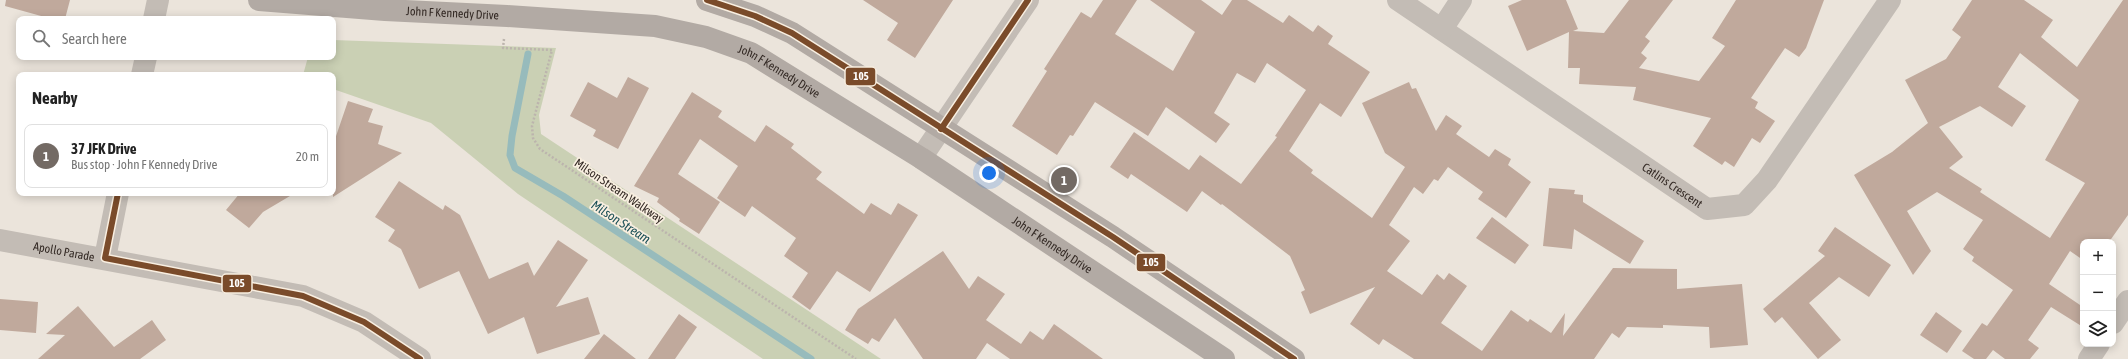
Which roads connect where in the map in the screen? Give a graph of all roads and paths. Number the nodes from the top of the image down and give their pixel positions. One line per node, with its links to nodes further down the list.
1 (158, 0): 8 (street)
2 (259, 0): 9 (main road, John F Kennedy Drive)
3 (707, 0): 13 (main road)
4 (1028, 0): 13 (street)
5 (1398, 0): 10 (street, Catlins Crescent)
6 (1461, 0): 10 (street)
7 (1890, 0): 10 (street, Catlins Crescent)
8 (155, 16)
9 (507, 16): 14 (main road, John F Kennedy Drive); 22 (path, Milson Stream Walkway)
10 (1442, 29)
11 (145, 60): 12 (street)
12 (143, 72)
13 (941, 129): 14 (street); 24 (main road)
14 (921, 158): 23 (main road, John F Kennedy Drive)
15 (117, 196): 17 (street)
16 (0, 240): 17 (street, Apollo Parade)
17 (105, 258): 21 (street, Apollo Parade)
18 (2128, 301): 19 (street)
19 (2116, 319)
20 (2097, 347): 25 (street)
21 (420, 359)
22 (856, 359)
23 (1224, 359)
24 (1294, 359)
25 (2090, 359)

